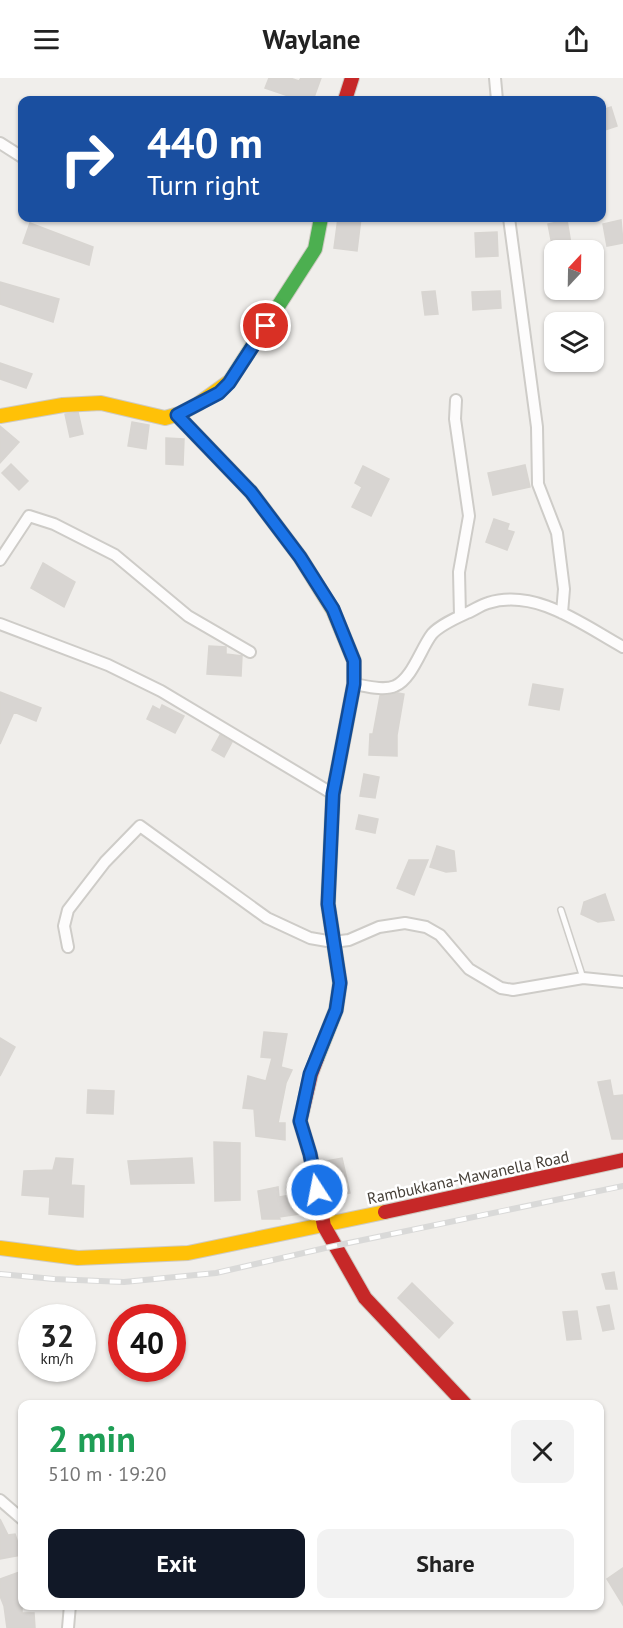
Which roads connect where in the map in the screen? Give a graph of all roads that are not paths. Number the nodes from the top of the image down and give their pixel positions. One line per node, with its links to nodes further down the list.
1 (351, 78): 3 (street)
2 (495, 78): 4 (street)
3 (346, 96)
4 (497, 96)
5 (0, 143): 6 (street)
6 (18, 154)
7 (320, 222): 10 (street)
8 (510, 222): 13 (street)
9 (456, 400): 14 (street)
10 (177, 415): 11 (street); 18 (street)
11 (0, 416)
12 (0, 560): 17 (street)
13 (562, 613): 14 (street); 16 (street)
14 (460, 616): 18 (street)
15 (0, 624): 19 (street)
16 (623, 647)
17 (250, 652)
18 (354, 684): 19 (street)
19 (333, 794): 21 (street)
20 (561, 910): 23 (lane)
21 (333, 942): 22 (street); 23 (street); 26 (street)
22 (68, 947)
23 (583, 978): 24 (street)
24 (623, 982)
25 (623, 1160): 26 (street, Rambukkana-Mawanella Road)
26 (324, 1226): 27 (street, Rambukkana-Mawanella Road); 28 (street)
27 (0, 1248)
28 (461, 1400)
29 (0, 1500): 30 (street)
30 (18, 1516)
31 (70, 1610): 32 (street)
32 (68, 1628)

